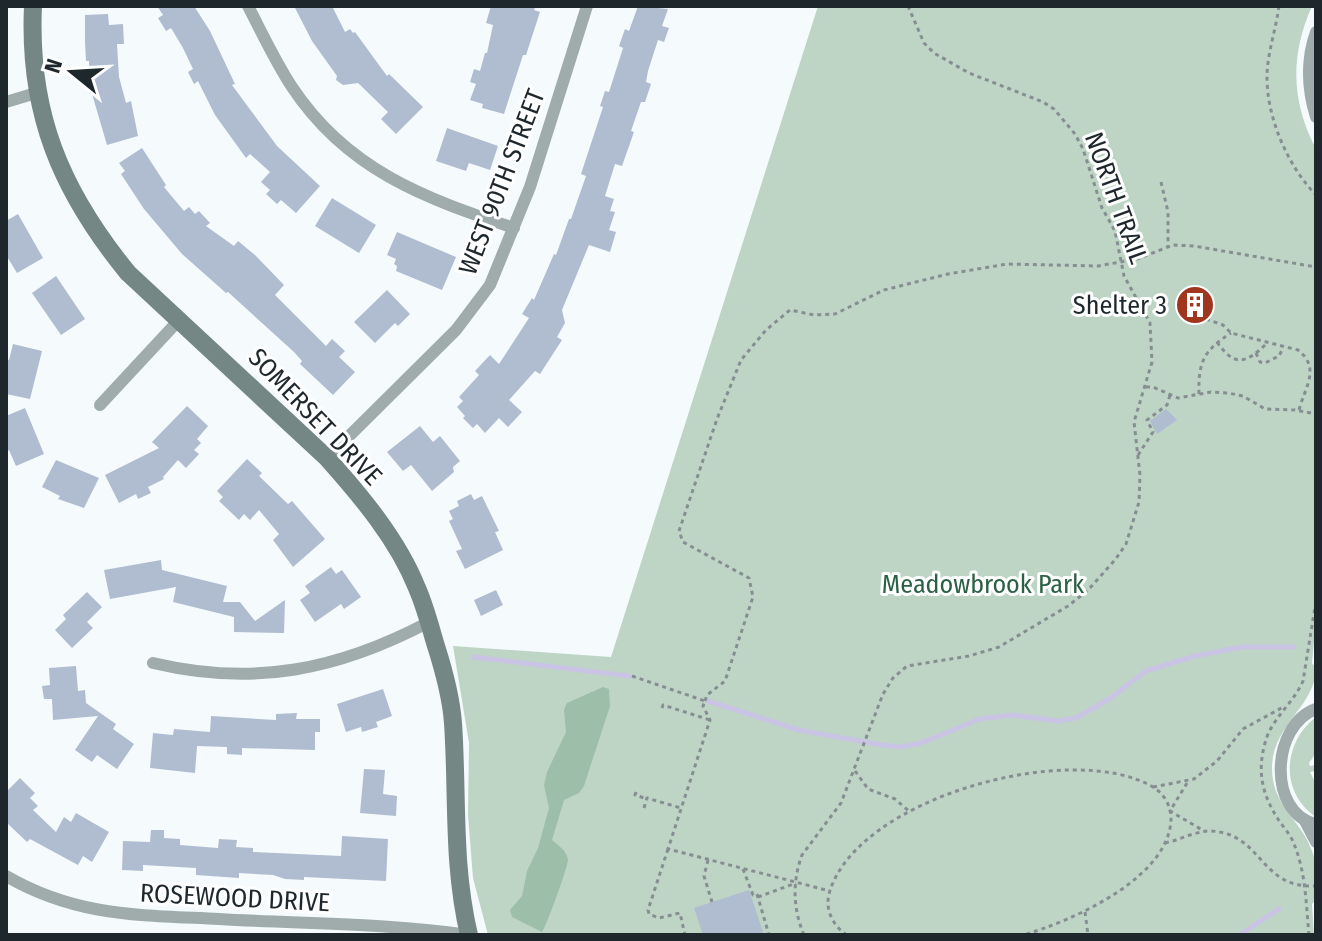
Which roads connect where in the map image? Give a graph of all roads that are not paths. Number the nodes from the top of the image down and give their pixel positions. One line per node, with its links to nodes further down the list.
1 (33, 6): 5 (street, SOMERSET DRIVE)
2 (248, 6): 8 (street)
3 (587, 6): 8 (street, WEST 90TH STREET)
4 (1316, 32): 7 (street)
5 (36, 93): 6 (street); 9 (street, SOMERSET DRIVE)
6 (6, 102)
7 (1316, 117)
8 (514, 228): 11 (street, WEST 90TH STREET)
9 (179, 320): 10 (street); 11 (street, SOMERSET DRIVE)
10 (100, 405)
11 (327, 458): 12 (street, SOMERSET DRIVE)
12 (429, 622): 13 (street); 19 (street, SOMERSET DRIVE)
13 (153, 663)
14 (1316, 695): 15 (street)
15 (1313, 710): 16 (street)
16 (1310, 822): 17 (street)
17 (1316, 842)
18 (6, 876): 19 (street, ROSEWOOD DRIVE)
19 (469, 935)

